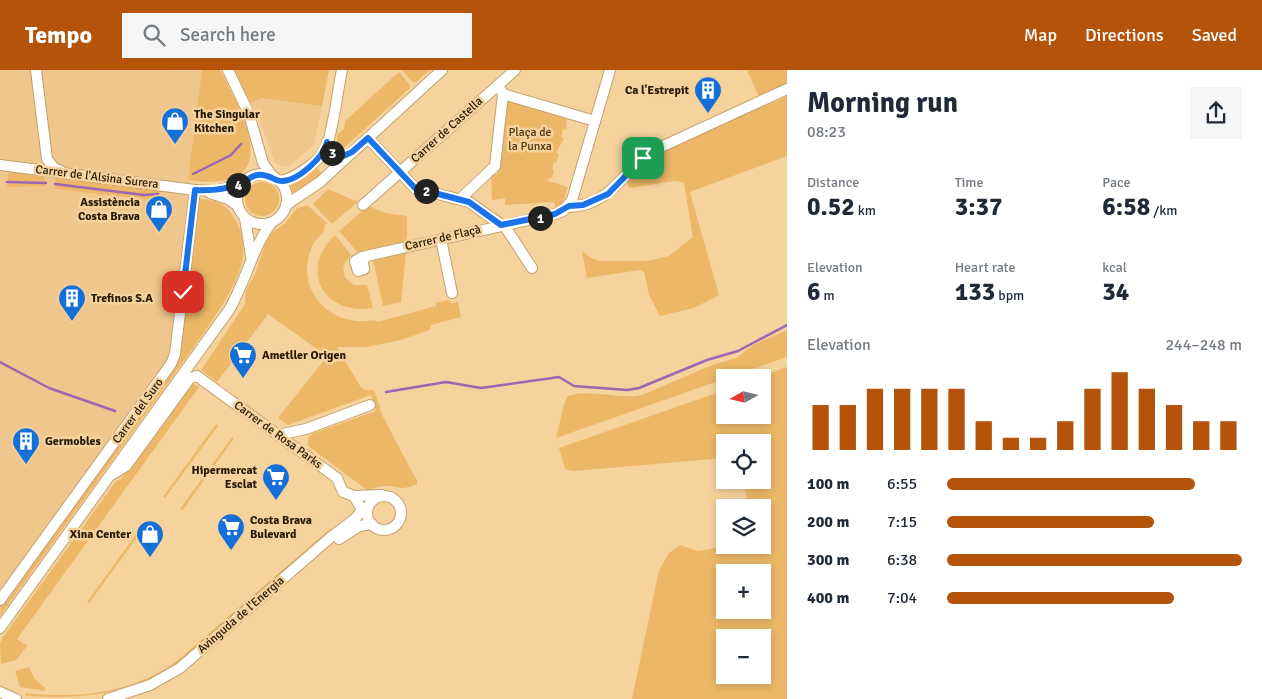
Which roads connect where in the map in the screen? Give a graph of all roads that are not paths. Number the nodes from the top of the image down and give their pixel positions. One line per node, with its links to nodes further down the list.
1 (36, 70): 15 (street)
2 (228, 70): 13 (street)
3 (342, 70): 12 (street)
4 (442, 70): 11 (street)
5 (610, 70): 10 (street)
6 (511, 72): 7 (street, Carrer de Castella)
7 (498, 84): 9 (street); 18 (street, Carrer de Castella)
8 (787, 88): 27 (street, Carrer de Flaçà)
9 (503, 94): 10 (street); 23 (street)
10 (595, 122): 27 (street)
11 (368, 138): 14 (street); 18 (street)
12 (327, 142): 14 (street); 20 (street)
13 (258, 146): 20 (street); 21 (street)
14 (352, 152): 24 (street)
15 (46, 153): 17 (street); 19 (street)
16 (0, 165): 17 (street, Carrer de l'Alsina Surera)
17 (20, 168): 19 (street, Carrer de l'Alsina Surera)
18 (400, 172): 23 (street); 25 (street, Carrer de Castella)
19 (69, 173): 22 (street, Carrer de l'Alsina Surera)
20 (276, 179): 21 (street); 24 (street)
21 (246, 180): 22 (street, Carrer de l'Alsina Surera); 26 (street)
22 (195, 190): 26 (street, Carrer de l'Alsina Surera); 47 (street, Carrer del Suro)
23 (460, 199): 30 (street)
24 (286, 205): 29 (street)
25 (363, 205)
26 (238, 206): 28 (street)
27 (569, 206): 30 (street, Carrer de Flaçà)
28 (245, 218): 29 (street); 33 (street)
29 (271, 223): 33 (street)
30 (501, 225): 31 (street, Carrer de Flaçà); 34 (street)
31 (441, 239): 32 (street, Carrer de Flaçà); 36 (street)
32 (362, 257)
33 (251, 259): 35 (street)
34 (532, 268)
35 (241, 289): 37 (street); 43 (street)
36 (452, 293)
37 (197, 376): 40 (street, Carrer de Rosa Parks); 43 (street)
38 (370, 405): 39 (street)
39 (305, 429): 40 (street); 41 (street); 42 (street)
40 (278, 435): 41 (street, Carrer de Rosa Parks)
41 (296, 448): 42 (street, Carrer de Rosa Parks)
42 (309, 457): 45 (street, Carrer de Rosa Parks)
43 (109, 476): 48 (street)
44 (382, 495): 45 (street); 46 (street); 46 (street)
45 (354, 496): 46 (street)
46 (367, 517): 51 (street, Avinguda de l'Energia); 52 (street, Avinguda de l'Energia)
47 (0, 599)
48 (0, 628)
49 (0, 692): 50 (street)
50 (16, 699)
51 (108, 699)
52 (131, 699)

